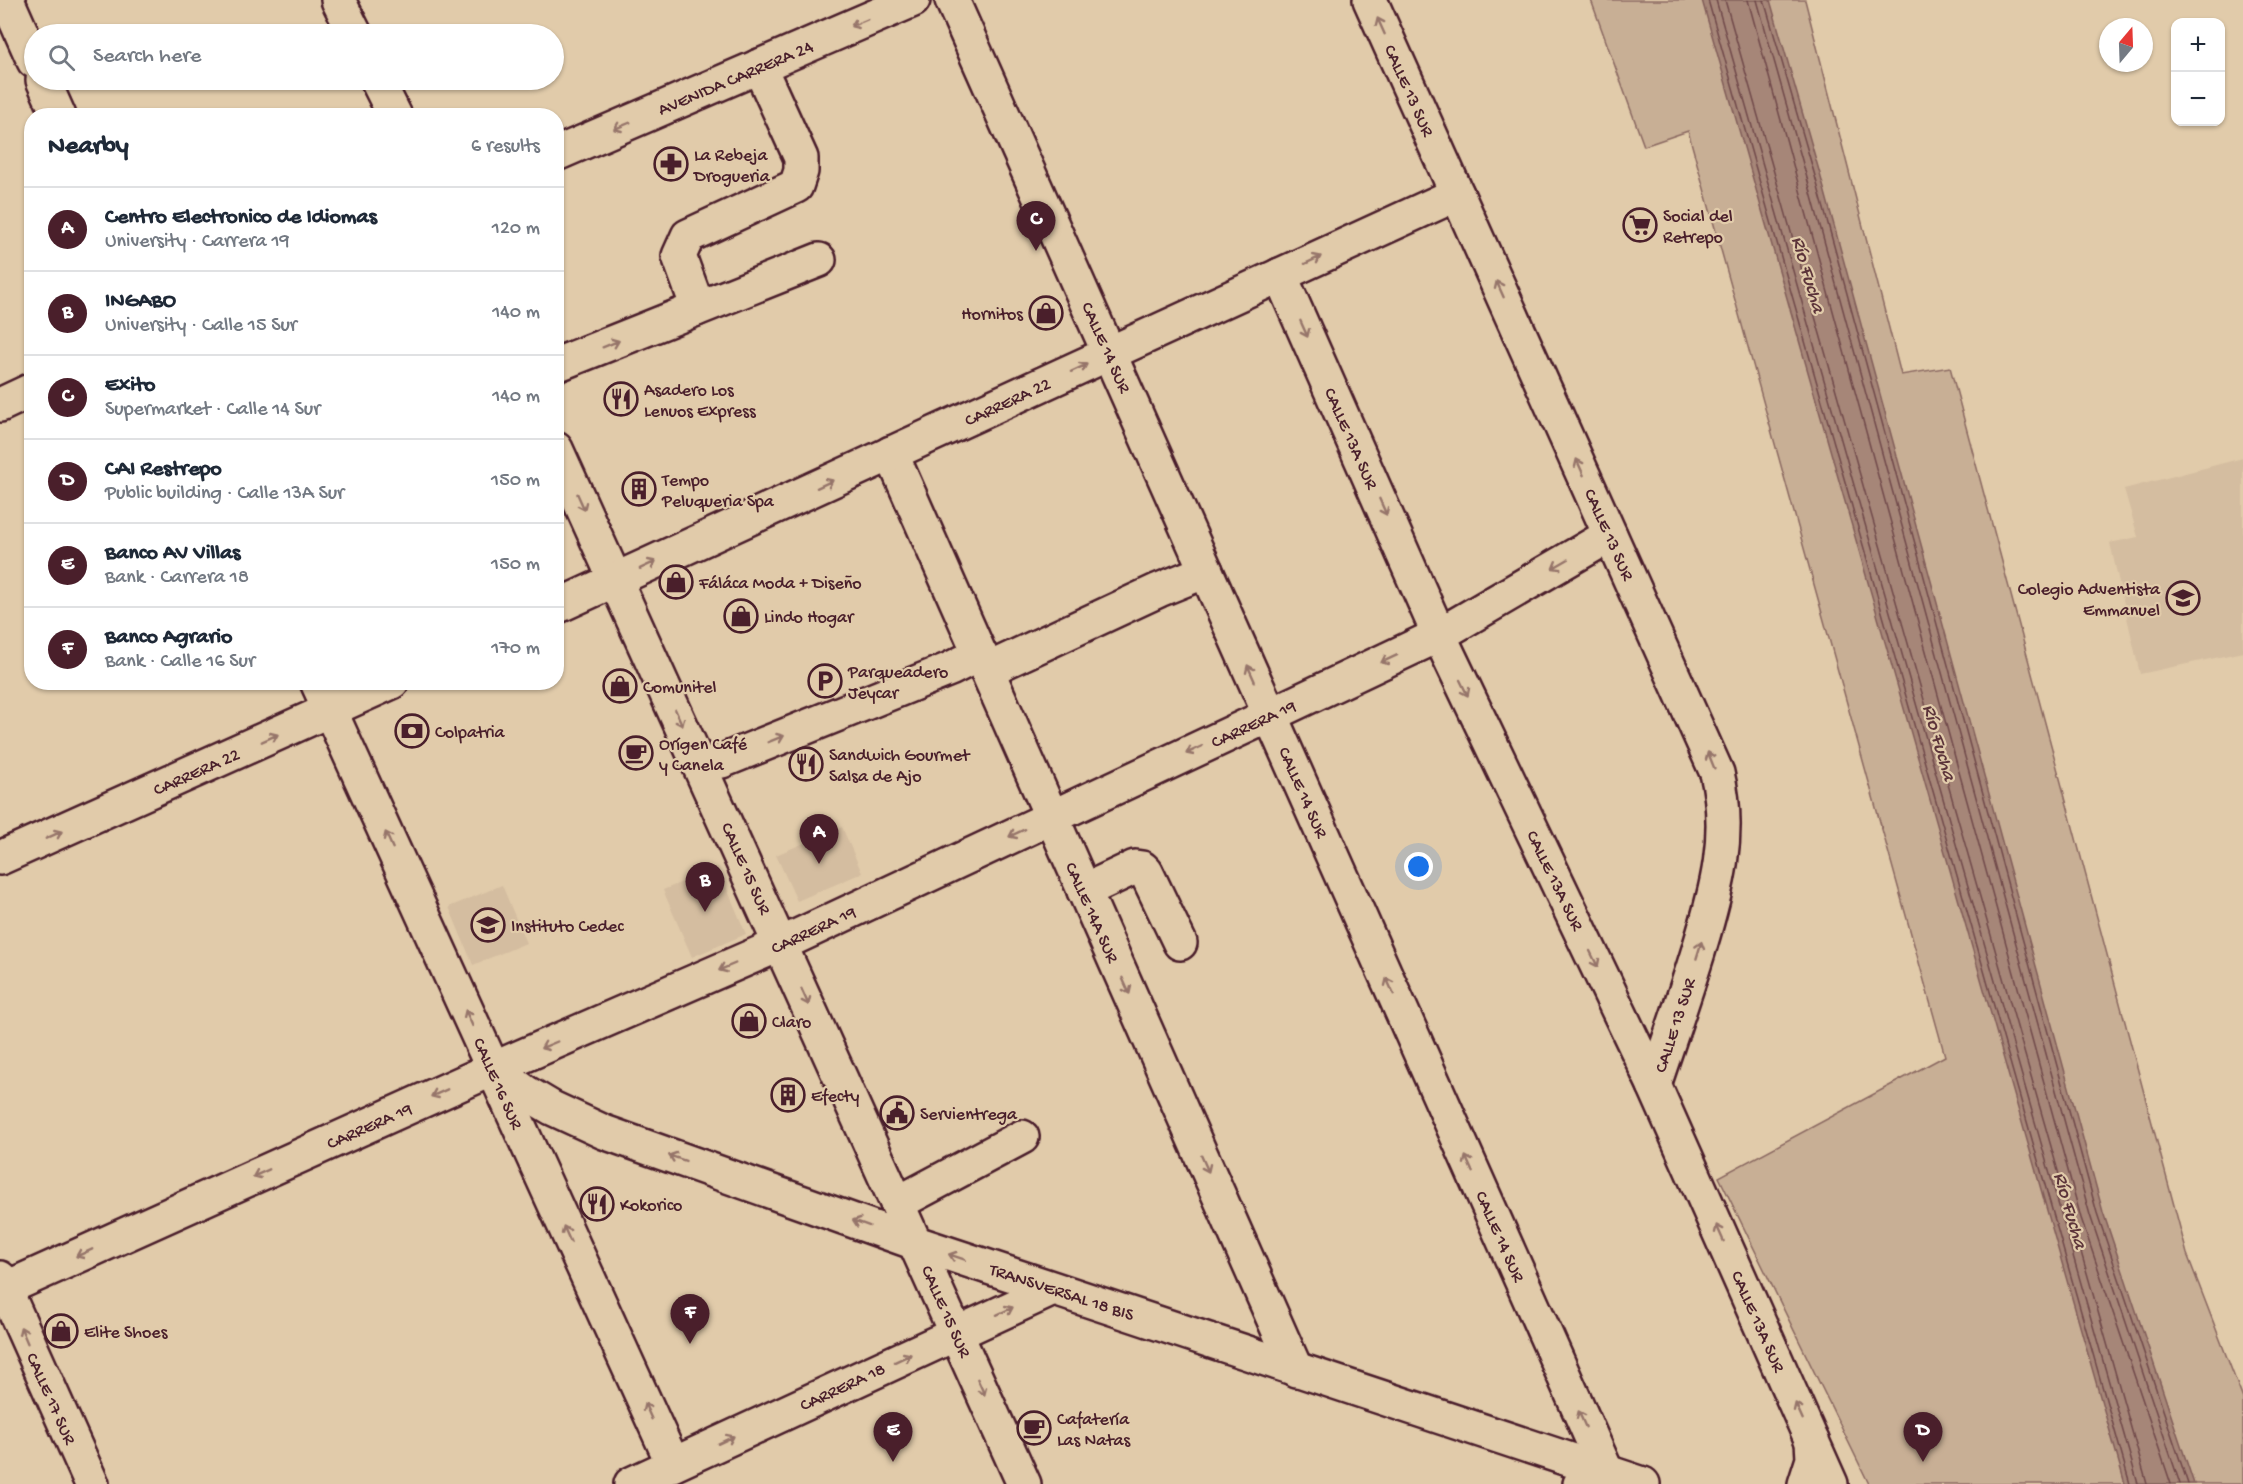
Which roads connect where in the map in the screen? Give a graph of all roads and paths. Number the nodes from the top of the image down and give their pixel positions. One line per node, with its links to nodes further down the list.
1 (7, 0): 7 (street)
2 (338, 0): 6 (street)
3 (913, 0): 8 (street, AVENIDA CARRERA 24, one-way to 8)
4 (952, 0): 18 (street, CALLE 14 SUR)
5 (1370, 0): 14 (street, CALLE 13 SUR, one-way to 5)
6 (350, 24)
7 (24, 38)
8 (759, 66): 13 (street, AVENIDA CARRERA 24, one-way to 13); 17 (street)
9 (48, 90): 11 (street)
10 (382, 90): 12 (street)
11 (56, 108)
12 (391, 108)
13 (564, 151)
14 (1457, 194): 16 (street, CARRERA 22, one-way to 14); 24 (street, CALLE 13 SUR, one-way to 14)
15 (819, 261): 17 (street)
16 (1280, 275): 18 (street, CARRERA 22); 28 (street, CALLE 13A SUR, one-way to 28)
17 (696, 309): 19 (street, one-way to 17)
18 (1109, 354): 22 (street, CARRERA 22, one-way to 18); 25 (street, CALLE 14 SUR)
19 (564, 362)
20 (24, 394): 21 (street)
21 (0, 405)
22 (891, 453): 26 (street, CARRERA 22, one-way to 22); 29 (street, CALLE 14A SUR)
23 (564, 466): 26 (street, CALLE 15 SUR, one-way to 26)
24 (1610, 535): 28 (street, CARRERA 19, one-way to 28); 40 (street, CALLE 13 SUR, one-way to 24)
25 (1206, 571): 29 (street); 32 (street, CALLE 14 SUR, one-way to 25)
26 (616, 579): 27 (street, CARRERA 22); 33 (street, CALLE 15 SUR, one-way to 33)
27 (564, 603)
28 (1439, 635): 32 (street, CARRERA 19, one-way to 32); 40 (street, CALLE 13A SUR, one-way to 40)
29 (984, 663): 33 (street, one-way to 29); 34 (street, CALLE 14A SUR)
30 (356, 690): 31 (street, CARRERA 22)
31 (324, 697): 35 (street, CARRERA 22, one-way to 31); 39 (street, CALLE 16 SUR, one-way to 31)
32 (1270, 715): 34 (street, CARRERA 19, one-way to 34); 50 (street, CALLE 14 SUR, one-way to 32)
33 (700, 766): 38 (street, CALLE 15 SUR)
34 (1052, 817): 36 (street, CALLE 14A SUR); 38 (street, CARRERA 19, one-way to 38)
35 (0, 858)
36 (1084, 891): 37 (street); 47 (street, CALLE 14A SUR, one-way to 47)
37 (1179, 943)
38 (781, 944): 39 (street, CARRERA 19, one-way to 39); 42 (street, CALLE 15 SUR, one-way to 42)
39 (493, 1069): 43 (street, TRANSVERSAL 18 BIS, one-way to 39); 44 (street, CARRERA 19, one-way to 44); 49 (street, CALLE 16 SUR, one-way to 39)
40 (1654, 1085): 48 (street, CALLE 13A SUR, one-way to 40)
41 (1022, 1137): 42 (street)
42 (898, 1203): 43 (street, CALLE 15 SUR)
43 (916, 1243): 45 (street, TRANSVERSAL 18 BIS, one-way to 43); 46 (street, CALLE 15 SUR)
44 (2, 1286): 51 (street, CALLE 17 SUR, one-way to 44)
45 (1053, 1289): 46 (street, CARRERA 18, one-way to 45); 47 (street, TRANSVERSAL 18 BIS)
46 (957, 1333): 49 (street, CARRERA 18, one-way to 46); 53 (street, CALLE 15 SUR, one-way to 53)
47 (1296, 1370): 50 (street, TRANSVERSAL 18 BIS)
48 (1812, 1440): 55 (street); 56 (street, CALLE 13A SUR)
49 (677, 1474): 52 (street, CARRERA 18)
50 (1600, 1480): 54 (street, TRANSVERSAL 18 BIS)
51 (92, 1484)
52 (631, 1484)
53 (1024, 1484)
54 (1643, 1484)
55 (1805, 1484)
56 (1832, 1484)

